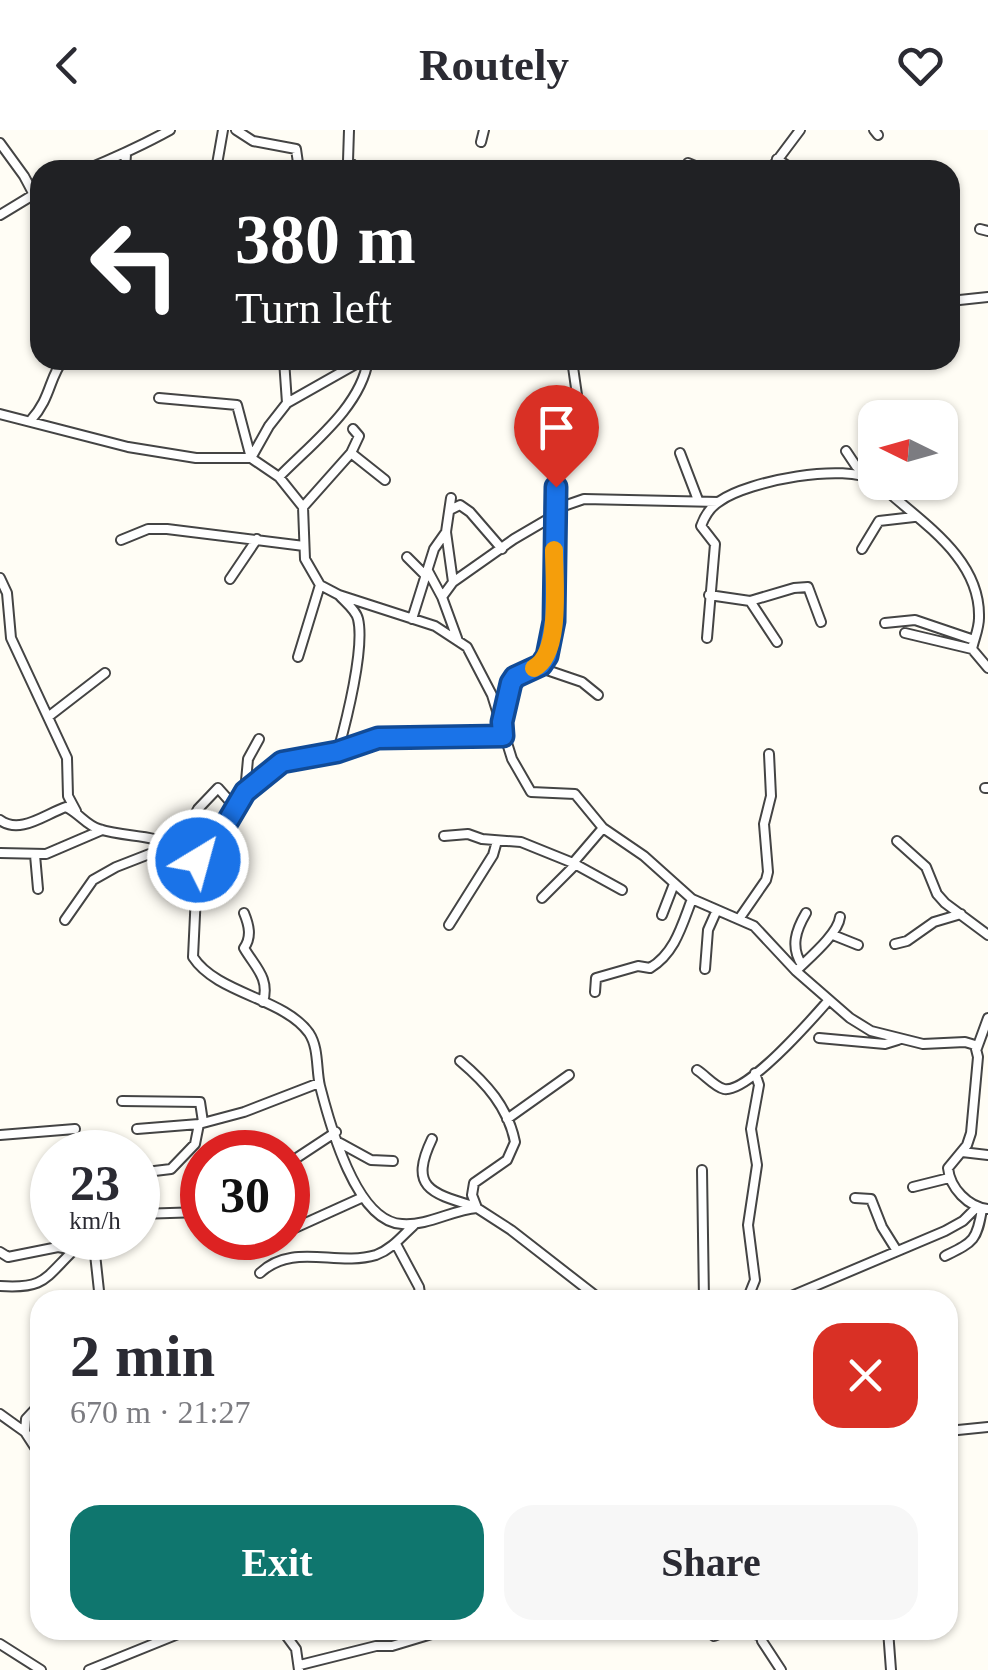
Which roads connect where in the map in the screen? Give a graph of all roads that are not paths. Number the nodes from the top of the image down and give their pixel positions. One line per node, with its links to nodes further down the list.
1 (170, 130): 9 (street)
2 (223, 130): 13 (street)
3 (236, 130): 14 (street)
4 (484, 130): 7 (street)
5 (800, 130): 10 (street)
6 (351, 131): 15 (street)
7 (481, 142)
8 (0, 144): 16 (street)
9 (126, 154): 11 (street); 12 (street)
10 (777, 159)
11 (111, 160)
12 (126, 160)
13 (218, 160)
14 (297, 160)
15 (348, 160)
16 (30, 190)
17 (30, 193): 18 (street)
18 (0, 216)
19 (988, 297): 20 (street)
20 (960, 300)
21 (56, 370): 29 (street)
22 (285, 370): 27 (street)
23 (348, 370): 27 (street)
24 (366, 370): 38 (street)
25 (573, 370): 30 (street)
26 (160, 398): 36 (street)
27 (287, 403): 36 (street)
28 (0, 414): 29 (street)
29 (32, 420): 36 (street)
30 (570, 426)
31 (352, 429): 34 (street)
32 (550, 443): 47 (street)
33 (846, 450): 37 (street)
34 (351, 453): 40 (street); 45 (street)
35 (680, 454): 42 (street)
36 (251, 458): 38 (street)
37 (858, 468)
38 (279, 477): 45 (street)
39 (858, 479): 44 (street)
40 (385, 480)
41 (450, 498): 46 (street)
42 (698, 500): 44 (street); 47 (street)
43 (895, 500): 48 (street)
44 (718, 502): 62 (street)
45 (303, 507): 52 (street)
46 (450, 510): 49 (street); 53 (street)
47 (556, 512): 53 (street); 76 (street)
48 (914, 517): 54 (street); 63 (street)
49 (446, 532): 56 (street); 59 (street)
50 (121, 540): 51 (street)
51 (257, 540): 52 (street); 58 (street)
52 (304, 546): 60 (street)
53 (502, 549): 59 (street)
54 (862, 549)
55 (406, 558): 56 (street)
56 (427, 574): 64 (street); 67 (street)
57 (0, 578): 80 (street)
58 (230, 580)
59 (453, 582): 64 (street)
60 (320, 584): 61 (street); 75 (street)
61 (339, 595): 67 (street); 84 (street)
62 (710, 595): 65 (street); 72 (street)
63 (978, 596): 66 (street); 74 (street)
64 (442, 597): 71 (street)
65 (750, 601): 68 (street); 73 (street)
66 (988, 618)
67 (412, 619): 71 (street)
68 (821, 622)
69 (886, 624): 74 (street)
70 (905, 634): 74 (street)
71 (457, 638): 81 (street)
72 (707, 638)
73 (777, 642)
74 (973, 644): 77 (street)
75 (298, 657)
76 (538, 667): 79 (street); 81 (street)
77 (988, 668)
78 (105, 673): 80 (street)
79 (598, 695)
80 (48, 717): 88 (street)
81 (502, 722): 82 (street)
82 (503, 736): 84 (street); 91 (street)
83 (259, 738): 86 (street)
84 (337, 752): 86 (street)
85 (769, 754): 112 (street)
86 (245, 792): 87 (street)
87 (234, 806): 90 (street); 96 (street)
88 (76, 811): 89 (street); 92 (street)
89 (0, 820)
90 (224, 825): 96 (street); 99 (street)
91 (603, 828): 100 (street); 101 (street)
92 (102, 830): 96 (street); 98 (street)
93 (444, 836): 94 (street)
94 (497, 841): 100 (street); 114 (street)
95 (897, 841): 109 (street)
96 (177, 845): 99 (street); 113 (street)
97 (0, 852): 98 (street)
98 (35, 855): 102 (street)
99 (194, 864): 123 (street)
100 (574, 864): 103 (street); 104 (street)
101 (674, 884): 105 (street); 110 (street)
102 (38, 888)
103 (622, 890)
104 (542, 898)
105 (692, 899): 106 (street); 121 (street)
106 (716, 912): 112 (street); 120 (street)
107 (244, 913): 123 (street)
108 (806, 913): 119 (street)
109 (961, 914): 116 (street); 117 (street)
110 (662, 915)
111 (840, 917): 115 (street)
112 (739, 919): 119 (street)
113 (65, 920)
114 (450, 925)
115 (833, 935): 118 (street); 119 (street)
116 (988, 935)
117 (895, 944)
118 (858, 945)
119 (799, 968): 122 (street)
120 (705, 969)
121 (595, 992)
122 (828, 1001): 127 (street); 131 (street)
123 (262, 1002): 133 (street)
124 (988, 1018): 125 (street)
125 (986, 1034): 128 (street)
126 (819, 1038): 127 (street)
127 (900, 1039): 128 (street)
128 (977, 1048): 144 (street)
129 (460, 1061): 135 (street)
130 (697, 1070): 131 (street)
131 (756, 1073): 170 (street)
132 (569, 1075): 135 (street)
133 (319, 1083): 136 (street); 139 (street)
134 (122, 1101): 136 (street)
135 (507, 1118): 153 (street)
136 (202, 1123): 138 (street); 147 (street)
137 (75, 1129): 140 (street)
138 (137, 1129)
139 (336, 1132): 142 (street); 143 (street)
140 (0, 1134)
141 (432, 1138): 153 (street)
142 (340, 1144): 146 (street); 151 (street)
143 (310, 1149)
144 (962, 1152): 145 (street); 149 (street)
145 (988, 1155)
146 (394, 1161)
147 (160, 1170)
148 (702, 1170): 169 (street)
149 (949, 1178): 150 (street); 154 (street)
150 (913, 1188)
151 (361, 1198): 155 (street); 156 (street)
152 (854, 1198): 158 (street)
153 (477, 1208): 156 (street); 168 (street)
154 (982, 1209): 158 (street); 161 (street)
155 (310, 1221)
156 (414, 1224): 157 (street)
157 (396, 1244): 164 (street); 167 (street)
158 (896, 1250): 171 (street)
159 (0, 1252): 160 (street)
160 (30, 1252)
161 (945, 1256)
162 (63, 1260): 165 (street)
163 (96, 1260): 166 (street)
164 (260, 1273)
165 (0, 1286)
166 (99, 1290)
167 (419, 1290)
168 (588, 1290)
169 (704, 1290)
170 (751, 1290)
171 (805, 1290)
172 (0, 1414): 176 (street)
173 (30, 1415): 176 (street)
174 (988, 1427): 175 (street)
175 (958, 1430)
176 (25, 1432): 177 (street)
177 (30, 1440)
178 (163, 1640): 186 (street)
179 (289, 1640): 184 (street)
180 (412, 1640): 184 (street)
181 (767, 1640): 187 (street)
182 (888, 1640): 188 (street)
183 (0, 1644): 185 (street)
184 (299, 1667)
185 (40, 1670)
186 (88, 1670)
187 (781, 1670)
188 (890, 1670)

